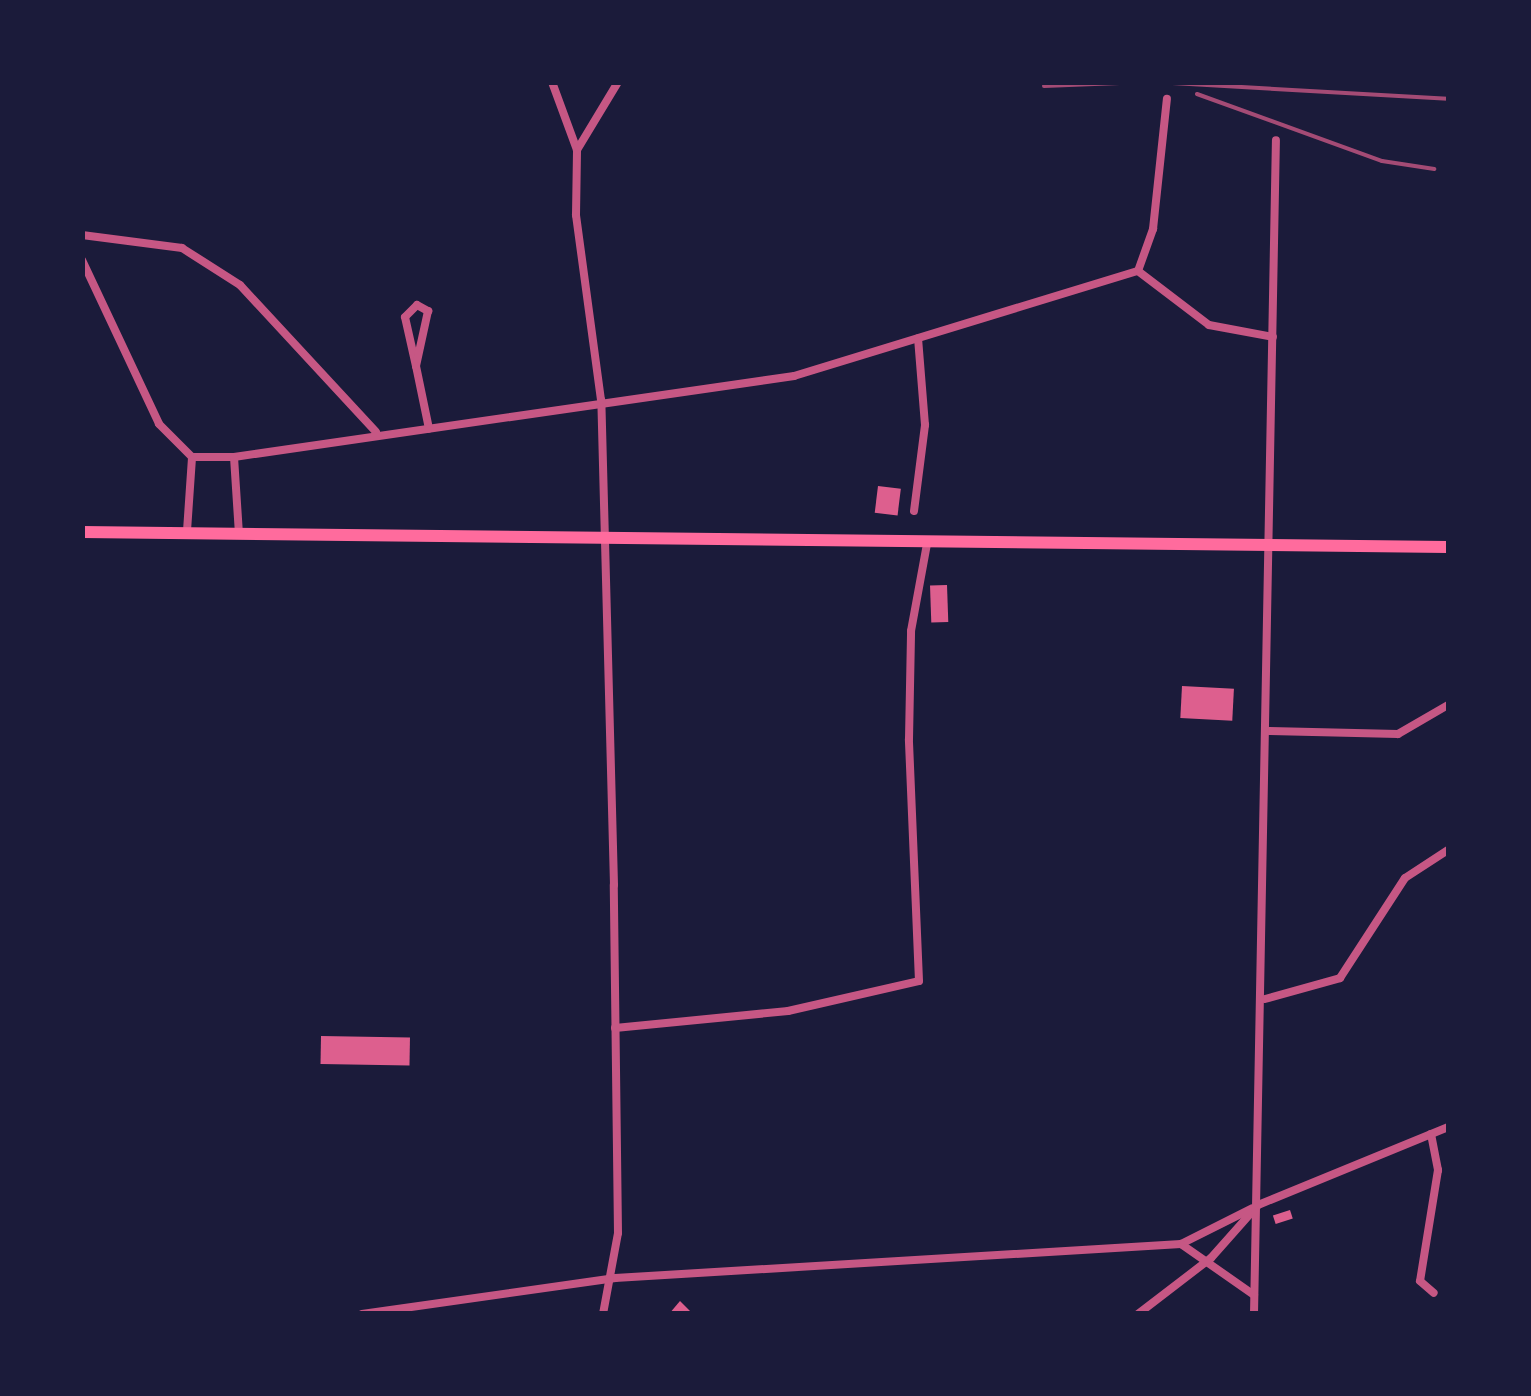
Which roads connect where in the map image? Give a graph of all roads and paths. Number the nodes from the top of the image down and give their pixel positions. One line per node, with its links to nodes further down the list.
1 (552, 82): 5 (street)
2 (618, 82): 5 (street)
3 (1167, 99): 8 (street)
4 (1276, 140): 9 (street)
5 (578, 150): 12 (street)
6 (82, 235): 14 (street)
7 (82, 260): 15 (street)
8 (1138, 271): 9 (street); 10 (street)
9 (1273, 337): 24 (street)
10 (918, 338): 12 (street); 17 (street)
11 (416, 366): 11 (street); 13 (street)
12 (601, 400): 13 (street); 21 (street)
13 (429, 429): 14 (street)
14 (376, 432): 16 (street)
15 (192, 457): 16 (street); 19 (street)
16 (234, 457): 20 (street)
17 (914, 511)
18 (82, 532): 19 (main road)
19 (187, 532): 20 (main road)
20 (239, 534): 21 (main road)
21 (602, 540): 22 (main road); 29 (street)
22 (927, 544): 24 (main road); 29 (street)
23 (1448, 548): 24 (main road)
24 (1275, 549): 26 (street)
25 (1448, 705): 26 (street)
26 (1269, 731): 28 (street)
27 (1448, 850): 28 (street)
28 (1265, 999): 32 (street)
29 (615, 1028): 35 (street)
30 (1448, 1127): 31 (street)
31 (1431, 1134): 32 (street); 36 (street)
32 (1258, 1206): 33 (street); 34 (street); 37 (street)
33 (1181, 1244): 34 (street); 35 (street)
34 (1211, 1258): 37 (street); 40 (street)
35 (616, 1278): 38 (street); 39 (street)
36 (1434, 1293)
37 (1254, 1295): 41 (street)
38 (362, 1314)
39 (603, 1314)
40 (1138, 1314)
41 (1254, 1314)

